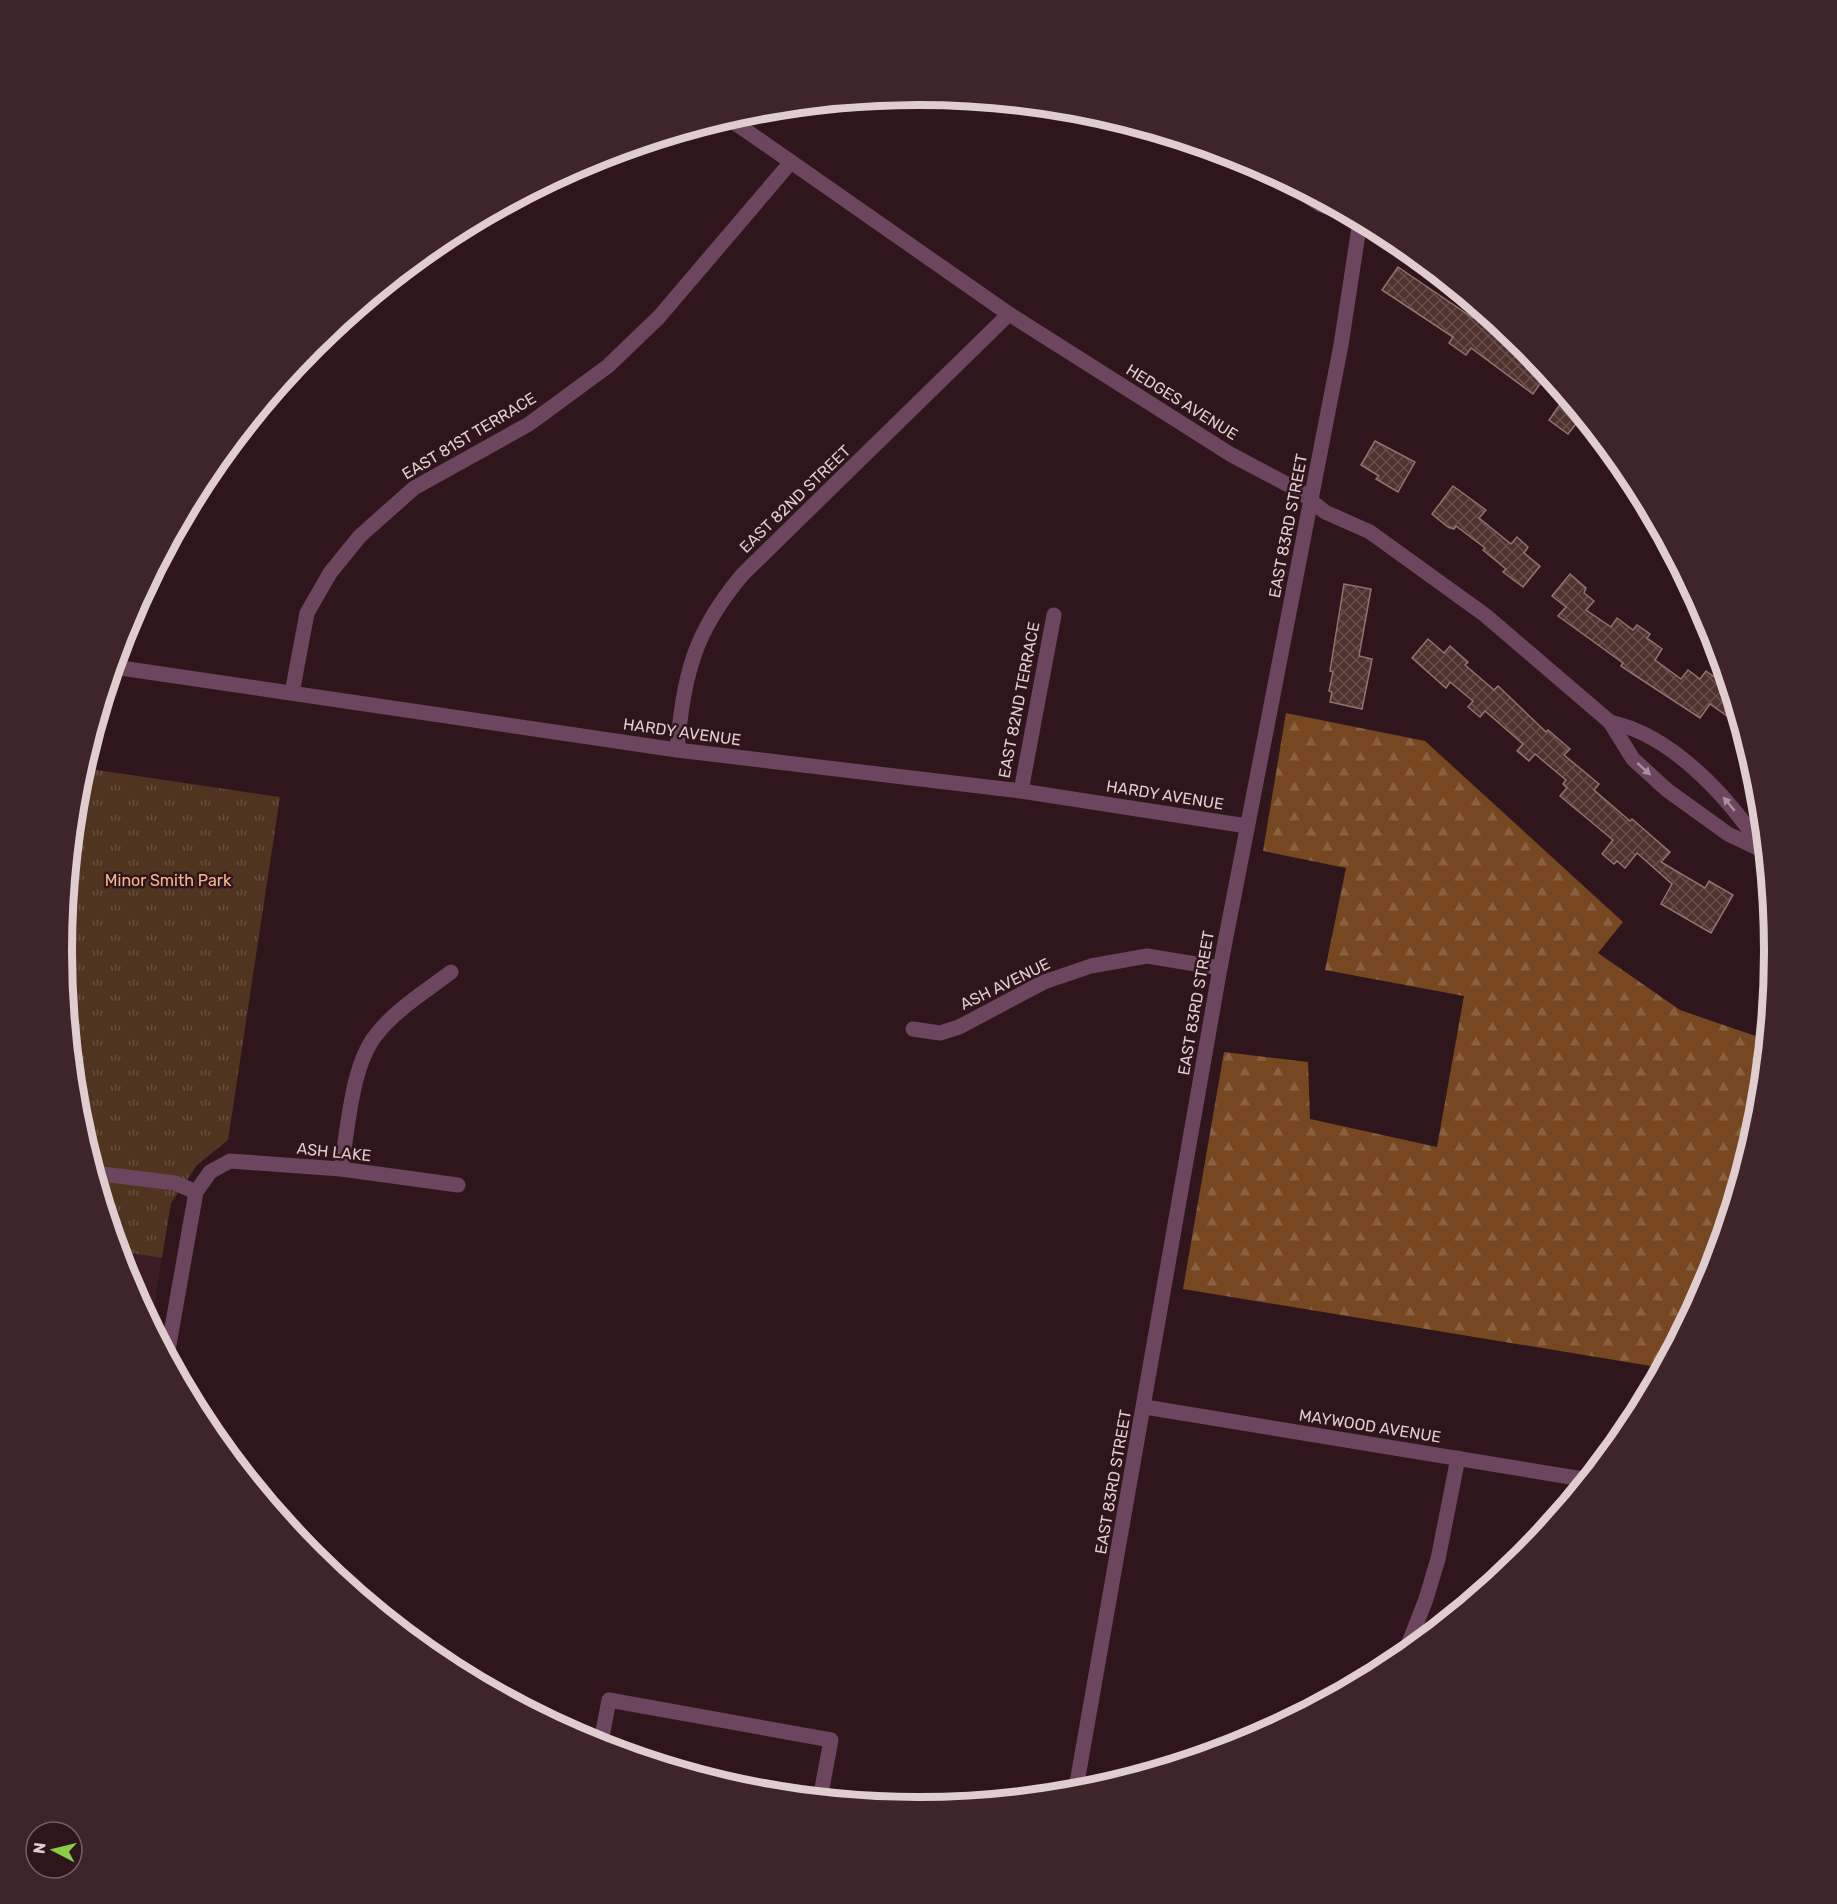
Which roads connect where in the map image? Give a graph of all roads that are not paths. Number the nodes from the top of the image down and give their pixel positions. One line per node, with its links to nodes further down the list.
1 (739, 125): 2 (street, HEDGES AVENUE)
2 (792, 162): 4 (street, HEDGES AVENUE); 8 (street, EAST 81ST TERRACE)
3 (1359, 229): 5 (street, EAST 83RD STREET)
4 (1009, 314): 5 (street, HEDGES AVENUE); 10 (street, EAST 82ND STREET)
5 (1312, 502): 9 (street, HEDGES AVENUE); 12 (street, EAST 83RD STREET)
6 (1054, 615): 11 (street, EAST 82ND TERRACE)
7 (121, 668): 8 (street, HARDY AVENUE)
8 (292, 693): 10 (street, HARDY AVENUE)
9 (1610, 722): 13 (street, one-way to 9); 14 (street, one-way to 14)
10 (677, 750): 11 (street, HARDY AVENUE)
11 (1021, 791): 12 (street, HARDY AVENUE)
12 (1247, 826): 15 (street, EAST 83RD STREET)
13 (1758, 842)
14 (1759, 848)
15 (1220, 968): 17 (street, ASH AVENUE); 23 (street, EAST 83RD STREET)
16 (451, 972): 18 (street)
17 (913, 1029)
18 (341, 1169): 20 (street, ASH LAKE); 21 (street, ASH LAKE)
19 (102, 1174): 21 (street)
20 (458, 1185)
21 (195, 1192): 22 (street)
22 (170, 1346)
23 (1145, 1407): 24 (street, MAYWOOD AVENUE); 28 (street, EAST 83RD STREET)
24 (1458, 1458): 25 (street, MAYWOOD AVENUE); 26 (street)
25 (1581, 1479)
26 (1409, 1641)
27 (602, 1737): 29 (street)
28 (1077, 1783)
29 (821, 1792)

